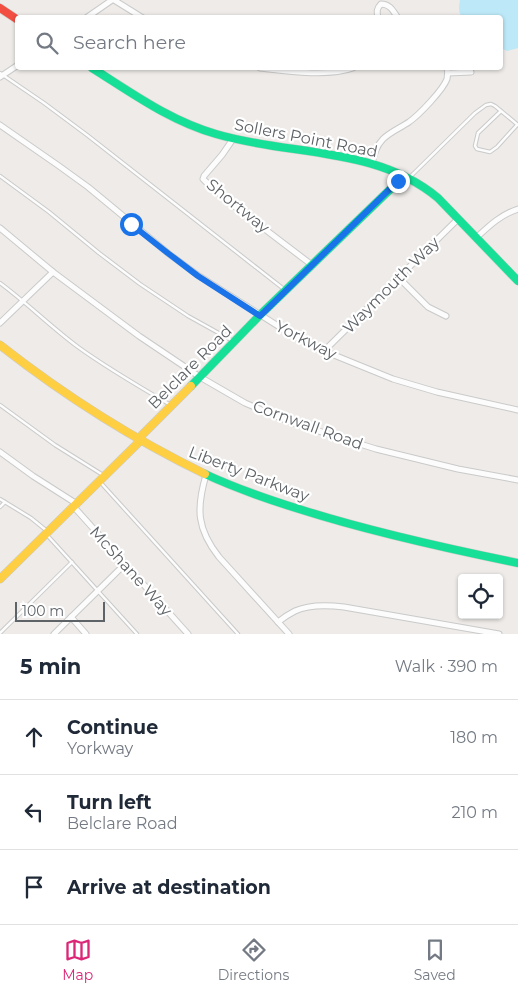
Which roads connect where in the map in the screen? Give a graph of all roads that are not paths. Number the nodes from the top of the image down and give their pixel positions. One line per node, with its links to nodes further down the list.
1 (113, 0): 3 (street); 4 (street)
2 (0, 8): 7 (street)
3 (90, 15)
4 (138, 15)
5 (377, 15): 6 (street)
6 (396, 15)
7 (15, 18)
8 (15, 67): 14 (street)
9 (95, 70): 18 (street, Sollers Point Road)
10 (280, 70): 11 (street)
11 (342, 70)
12 (448, 70): 13 (street); 19 (street)
13 (471, 72)
14 (1, 75): 31 (lane)
15 (501, 111): 17 (lane); 17 (lane); 21 (lane)
16 (0, 125): 33 (street, Yorkway)
17 (518, 125)
18 (233, 139): 19 (street, Sollers Point Road); 26 (street, Shortway)
19 (372, 164): 21 (street, Sollers Point Road)
20 (0, 176): 36 (lane)
21 (406, 177): 23 (street, Sollers Point Road); 26 (street, Belclare Road)
22 (518, 209): 25 (street)
23 (458, 219): 25 (street, Sollers Point Road); 28 (street, Waymouth Way)
24 (0, 228): 27 (street, Cornwall Road)
25 (476, 238): 29 (street, Sollers Point Road)
26 (312, 265): 31 (street, Belclare Road)
27 (53, 272): 32 (street); 41 (street, Cornwall Road)
28 (398, 277): 34 (street); 39 (street, Waymouth Way)
29 (518, 281)
30 (0, 283): 32 (lane)
31 (286, 291): 33 (street, Belclare Road)
32 (23, 300): 35 (street); 42 (lane)
33 (260, 316): 36 (street, Belclare Road); 39 (street, Yorkway)
34 (446, 316)
35 (0, 323)
36 (235, 342): 41 (street, Belclare Road)
37 (0, 345): 40 (street, Liberty Parkway)
38 (0, 351): 40 (street)
39 (324, 351): 44 (street, Yorkway)
40 (14, 357): 45 (street, Liberty Parkway)
41 (200, 377): 42 (street, Belclare Road); 49 (street, Cornwall Road)
42 (171, 405): 45 (street, Belclare Road)
43 (0, 406): 48 (lane)
44 (518, 410)
45 (139, 442): 47 (street, Liberty Parkway); 48 (street, Belclare Road)
46 (0, 452): 52 (street, McShane Way)
47 (206, 475): 56 (street, Liberty Parkway); 61 (street)
48 (102, 479): 52 (street, Belclare Road); 67 (lane)
49 (518, 480)
50 (0, 498): 51 (lane)
51 (5, 502): 53 (lane); 54 (lane)
52 (76, 506): 54 (street, Belclare Road); 57 (street, McShane Way)
53 (0, 507)
54 (47, 533): 55 (lane); 58 (street, Belclare Road)
55 (72, 562): 59 (lane); 62 (lane)
56 (518, 563)
57 (125, 564): 59 (street); 66 (street, McShane Way)
58 (0, 579)
59 (98, 591): 60 (street); 65 (lane)
60 (72, 617): 63 (street); 64 (street)
61 (278, 622): 68 (street); 69 (street)
62 (0, 633)
63 (54, 634)
64 (86, 634)
65 (137, 634)
66 (188, 634)
67 (238, 634)
68 (288, 634)
69 (499, 634)

